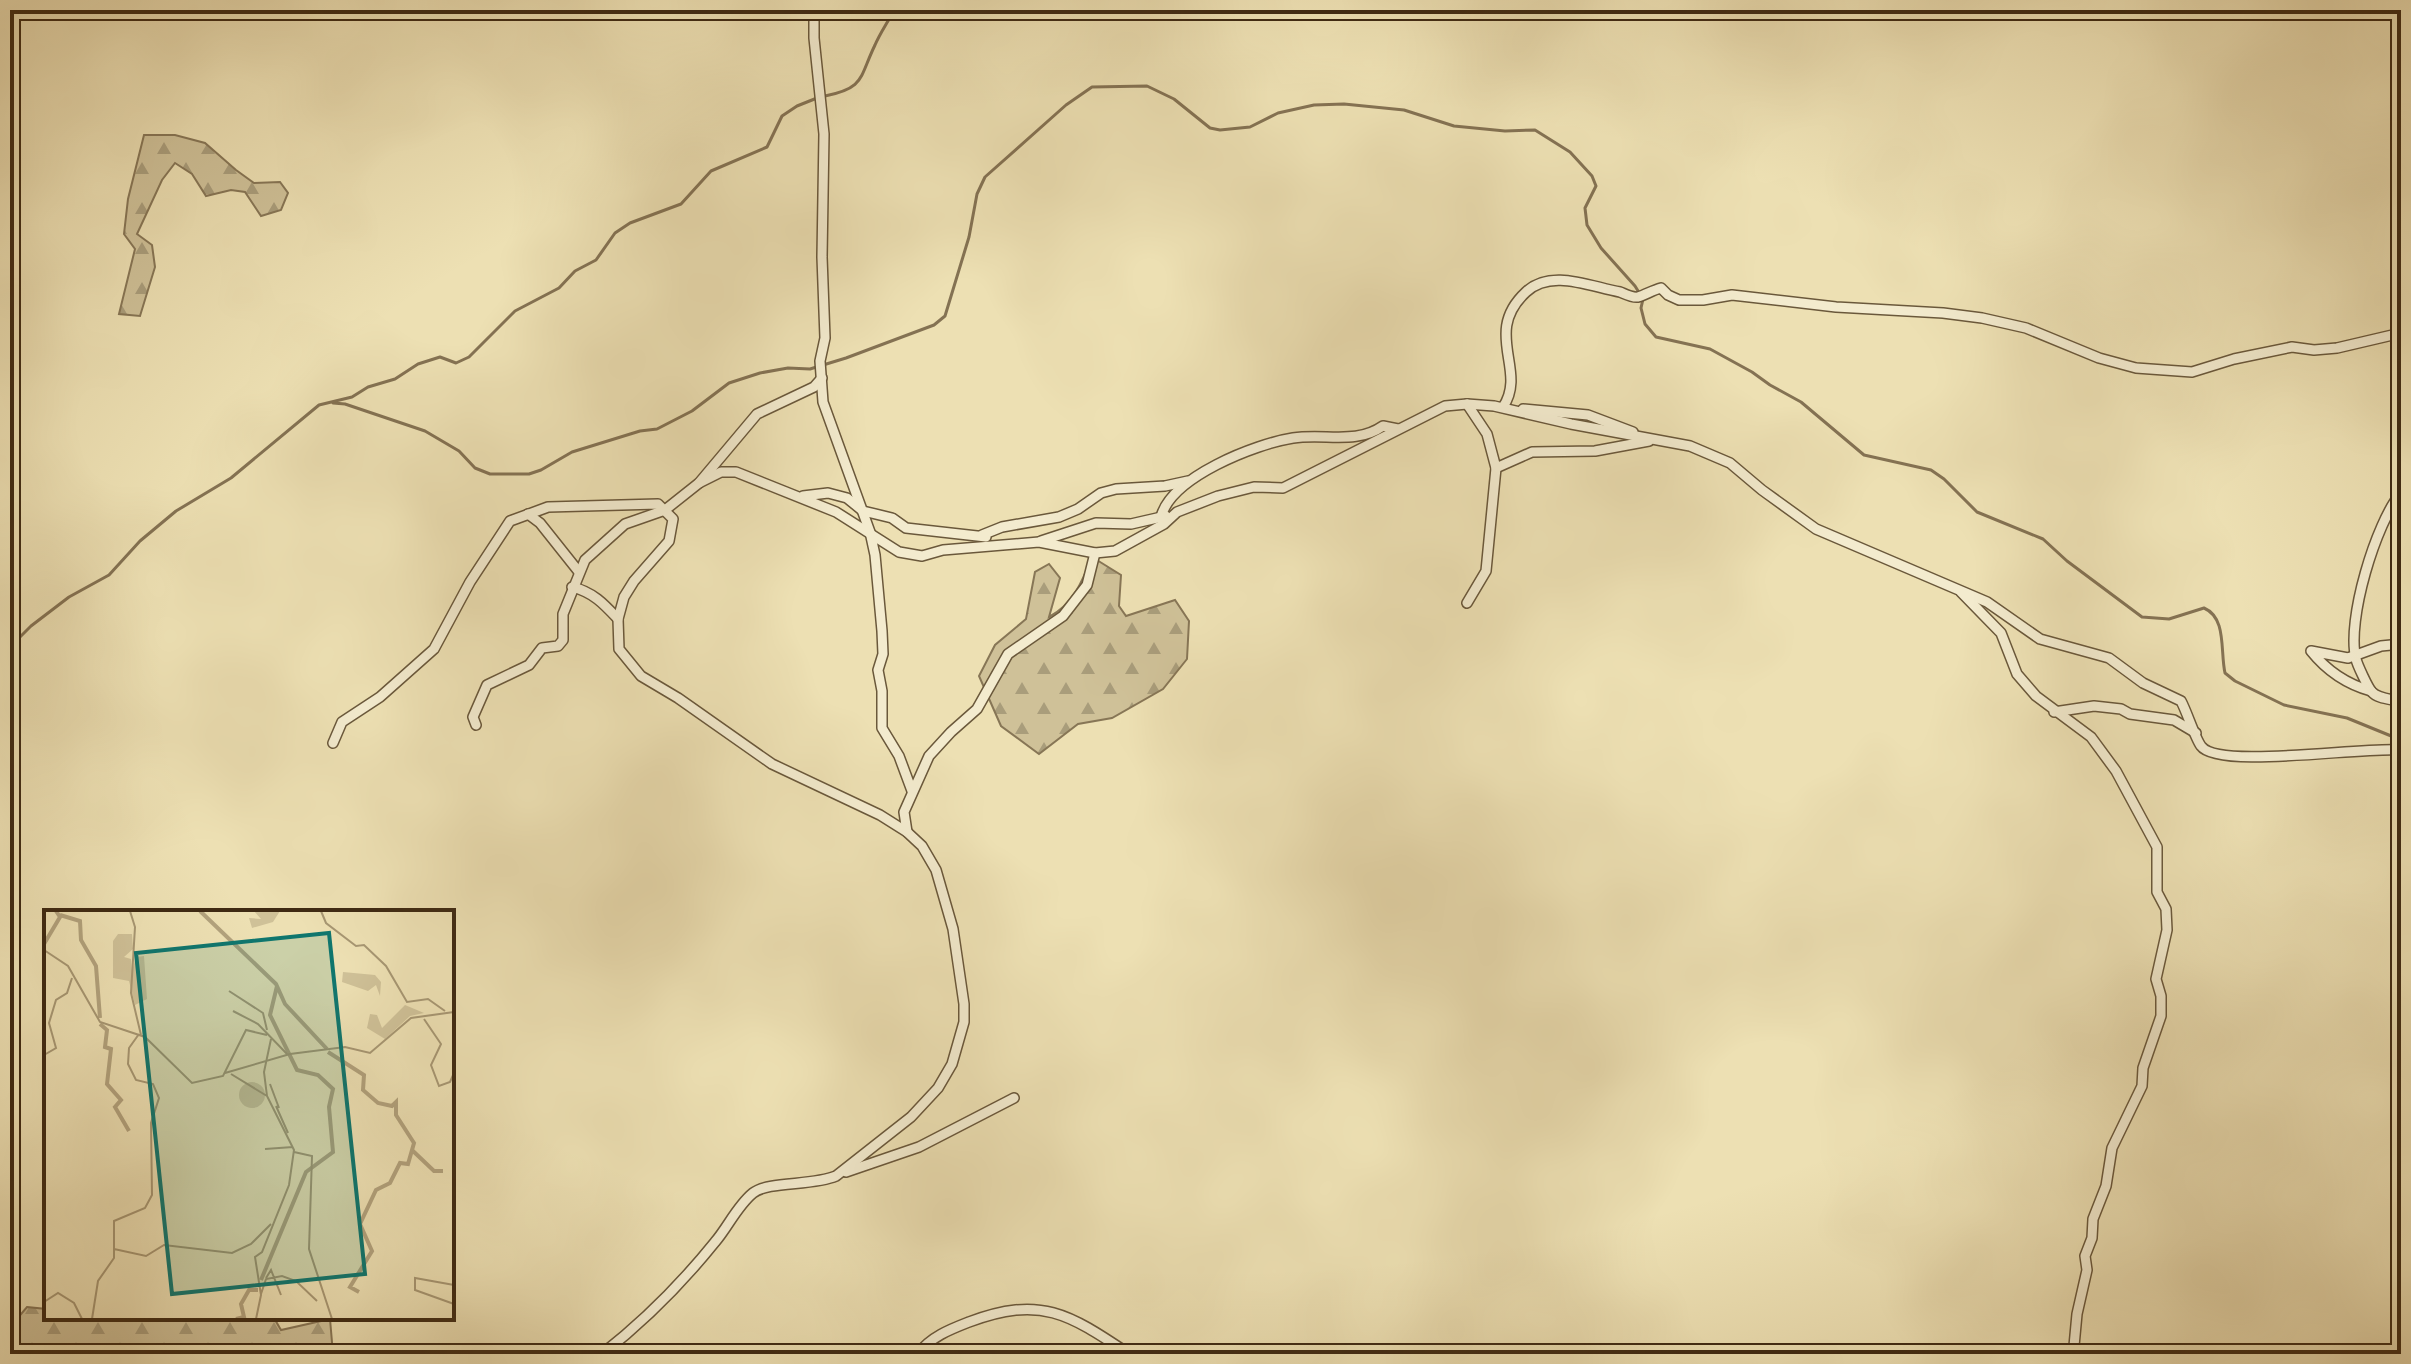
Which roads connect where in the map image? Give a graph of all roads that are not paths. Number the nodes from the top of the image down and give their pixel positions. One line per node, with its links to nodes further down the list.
1 (814, 10): 3 (street)
2 (2401, 333): 5 (street)
3 (821, 370): 10 (street); 14 (street)
4 (1467, 404): 5 (street); 6 (street); 8 (street)
5 (1498, 407): 7 (street)
6 (1398, 429): 9 (street); 15 (street)
7 (1652, 439): 8 (street); 25 (street)
8 (1496, 468): 26 (street)
9 (1191, 481): 17 (street); 19 (street)
10 (699, 483): 12 (street); 13 (street)
11 (2401, 493): 29 (street)
12 (798, 497): 14 (street); 18 (street)
13 (665, 510): 16 (street); 23 (street); 27 (street)
14 (863, 511): 18 (street); 19 (street)
15 (1177, 512): 17 (street); 22 (street)
16 (528, 514): 23 (street); 35 (street)
17 (1161, 517): 20 (street)
18 (870, 532): 21 (street); 37 (street)
19 (982, 535): 21 (street)
20 (1039, 542): 21 (street); 22 (street)
21 (1004, 544)
22 (1095, 553): 37 (street)
23 (579, 572): 24 (street)
24 (572, 587): 27 (street); 33 (street)
25 (1958, 589): 32 (street); 34 (street)
26 (1467, 603)
27 (618, 619): 38 (street)
28 (2401, 644): 29 (street)
29 (2355, 656): 30 (street); 30 (street)
30 (2371, 691): 31 (street)
31 (2401, 702)
32 (2054, 712): 34 (street); 44 (street)
33 (476, 725)
34 (2196, 733): 36 (street)
35 (333, 743)
36 (2401, 750)
37 (912, 791): 38 (street)
38 (907, 832): 40 (street)
39 (1014, 1098): 40 (street)
40 (836, 1176): 41 (street)
41 (602, 1354)
42 (918, 1354): 43 (street)
43 (1129, 1354)
44 (2069, 1354)

